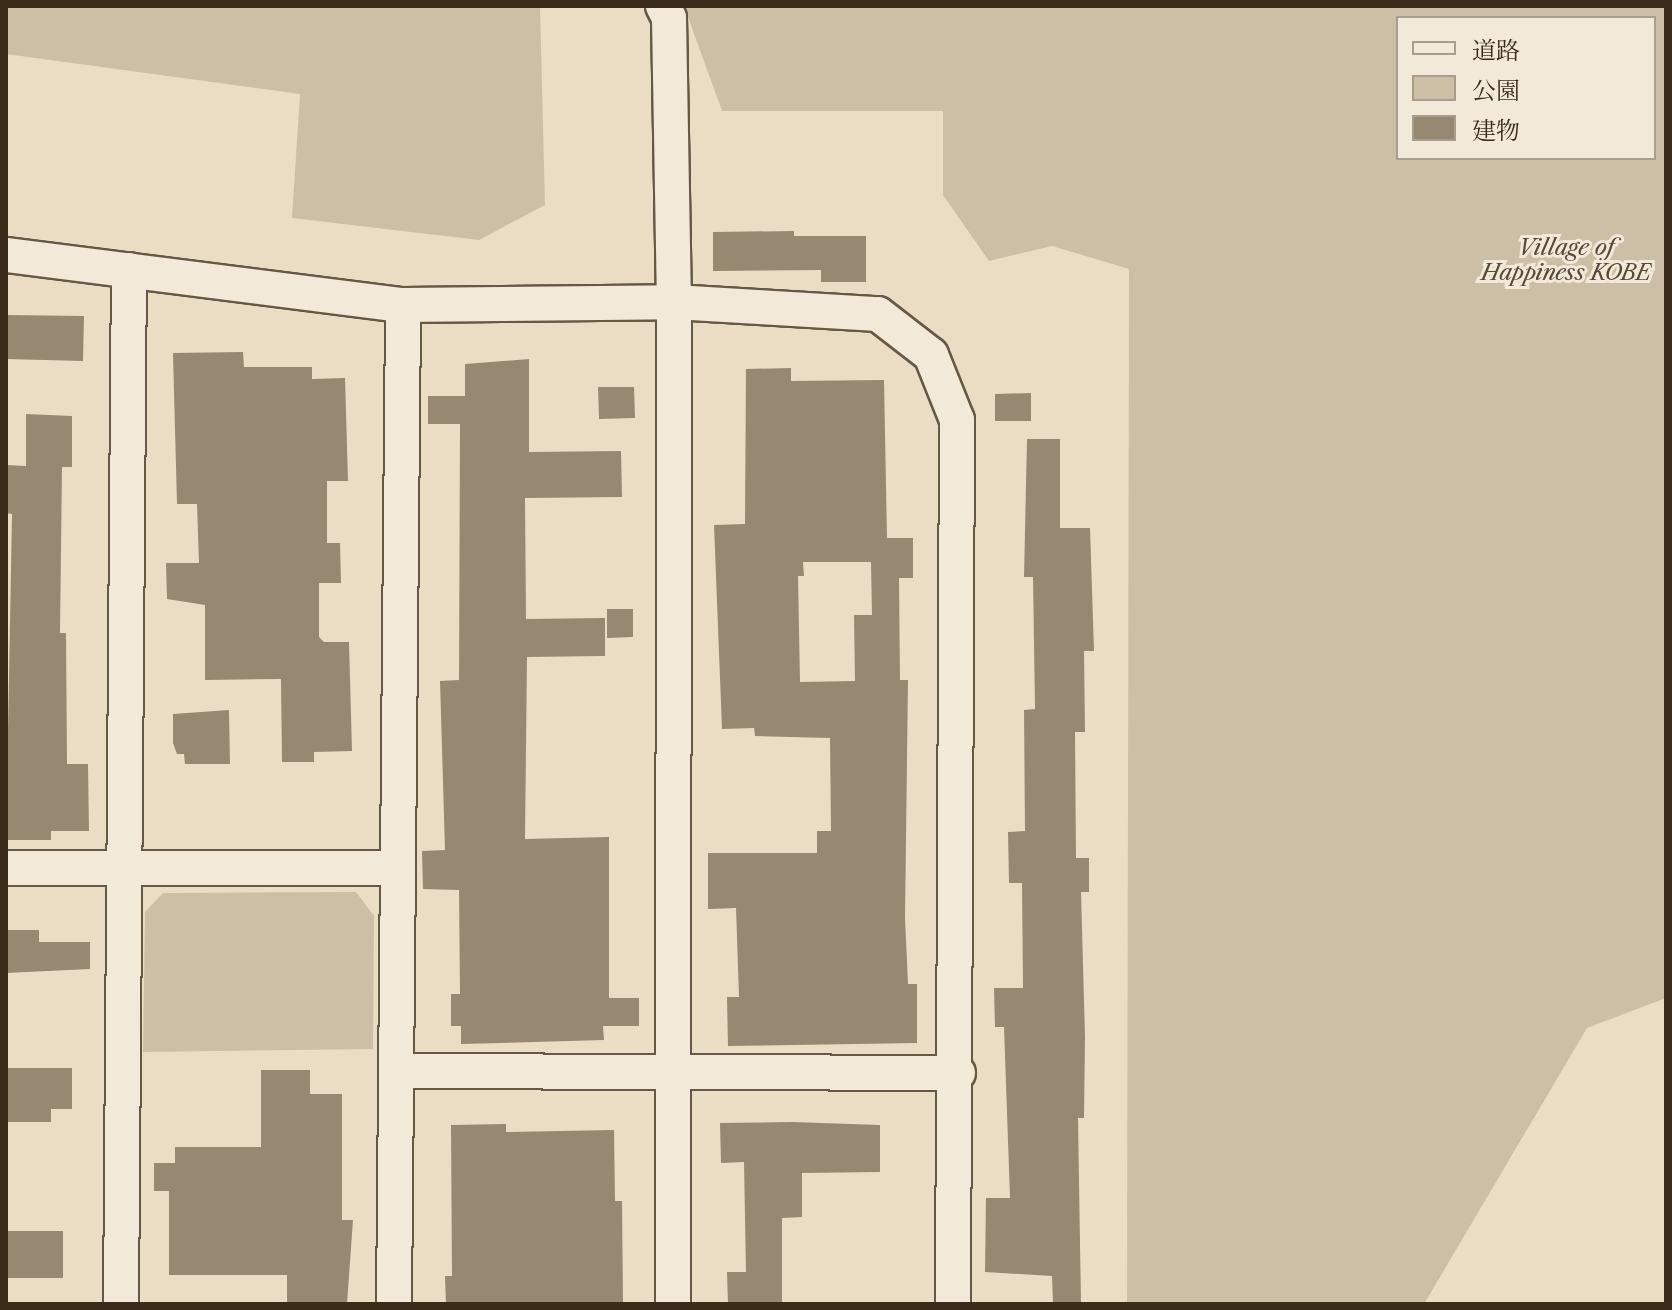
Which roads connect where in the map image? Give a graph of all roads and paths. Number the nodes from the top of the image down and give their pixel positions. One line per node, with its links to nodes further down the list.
1 (663, 6): 4 (street)
2 (6, 255): 3 (street)
3 (129, 270): 5 (street); 8 (street)
4 (674, 302): 5 (street); 10 (street); 11 (street)
5 (403, 305): 7 (street)
6 (6, 868): 8 (street)
7 (397, 868): 8 (street); 9 (street)
8 (127, 870): 12 (street)
9 (399, 1071): 10 (street); 13 (street)
10 (673, 1072): 11 (street); 14 (street)
11 (958, 1073): 15 (street)
12 (121, 1304)
13 (394, 1304)
14 (673, 1304)
15 (953, 1304)

